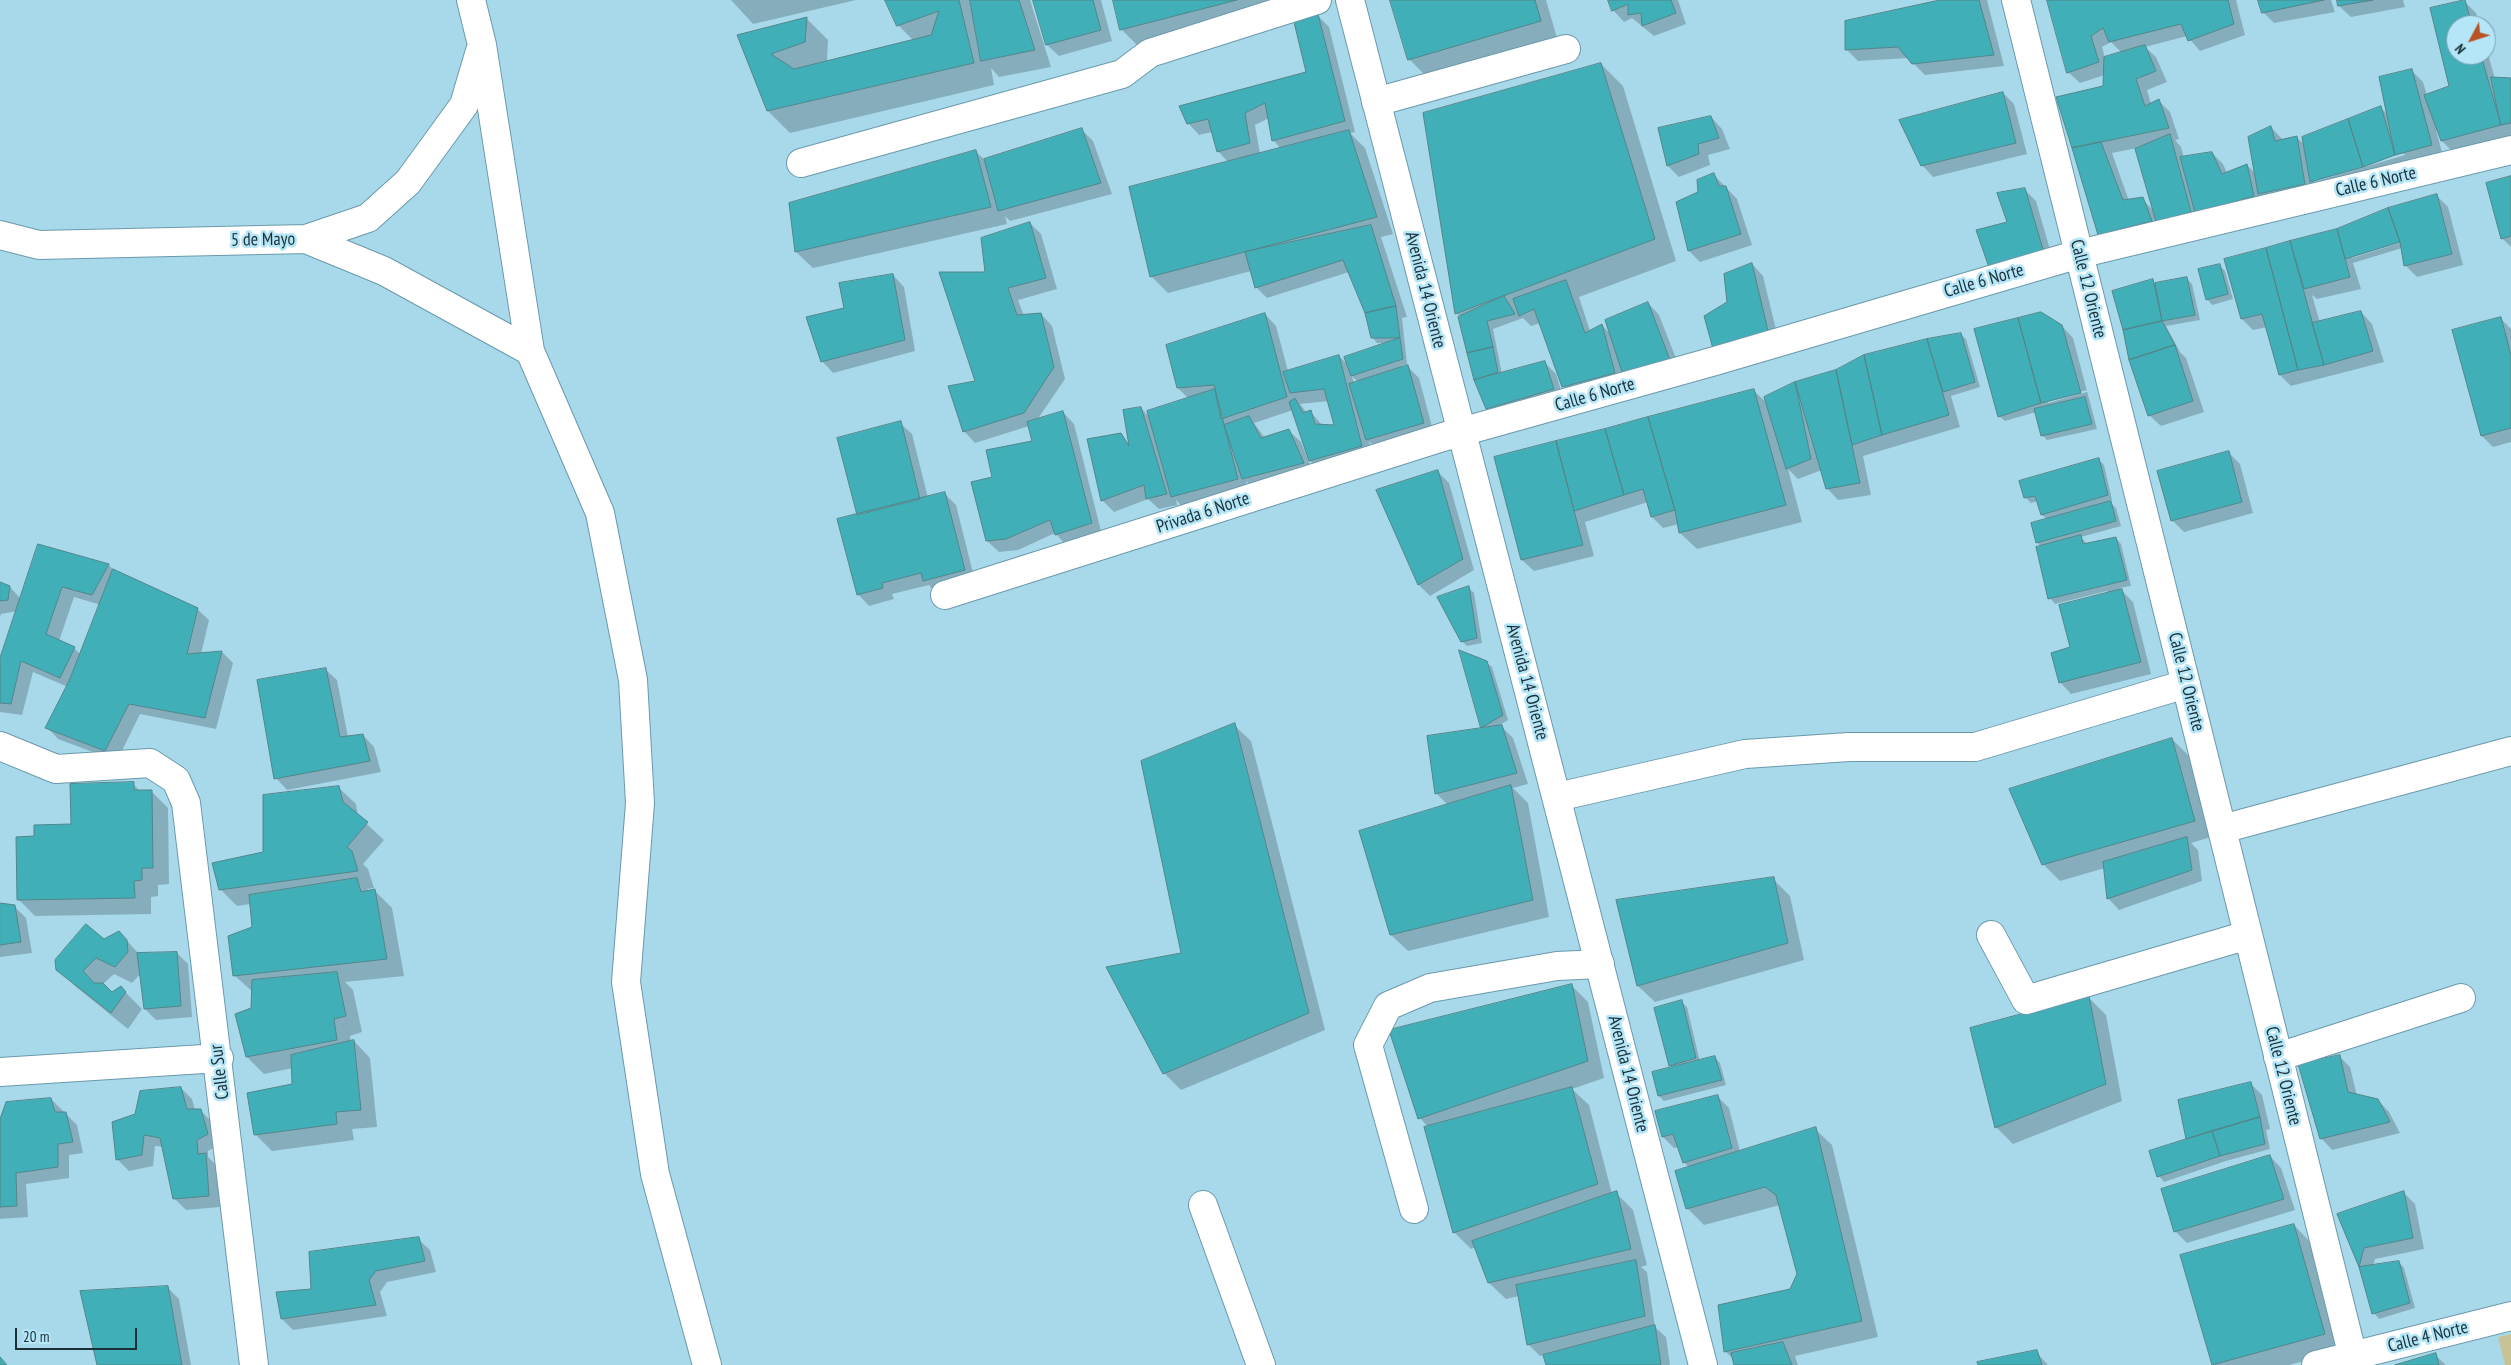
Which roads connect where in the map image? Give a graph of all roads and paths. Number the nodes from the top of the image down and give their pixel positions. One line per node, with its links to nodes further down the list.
1 (471, 0): 5 (street)
2 (1317, 0): 9 (street)
3 (1350, 0): 7 (street, Avenida 14 Oriente)
4 (2016, 0): 12 (street, Calle 12 Oriente)
5 (482, 45): 11 (street); 13 (street)
6 (1566, 50): 7 (street)
7 (1376, 102): 14 (street, Avenida 14 Oriente)
8 (2511, 150): 12 (street, Calle 6 Norte)
9 (801, 163)
10 (0, 236): 11 (street, 5 de Mayo)
11 (306, 239): 13 (street, 5 de Mayo)
12 (2079, 254): 14 (street, Calle 6 Norte); 16 (street, Calle 12 Oriente)
13 (530, 351): 33 (street)
14 (1462, 432): 15 (street, Privada 6 Norte); 19 (street, Avenida 14 Oriente)
15 (945, 594)
16 (2186, 684): 19 (street); 20 (street, Calle 12 Oriente)
17 (0, 746): 26 (street, Calle Sur)
18 (2511, 751): 20 (street)
19 (1557, 797): 23 (street, Avenida 14 Oriente)
20 (2222, 829): 22 (street, Calle 12 Oriente)
21 (1991, 935): 22 (street)
22 (2248, 935): 25 (street, Calle 12 Oriente)
23 (1600, 964): 29 (street); 35 (street, Avenida 14 Oriente)
24 (2461, 998): 25 (street)
25 (2278, 1057): 31 (street, Calle 12 Oriente)
26 (219, 1058): 27 (street); 32 (street, Calle Sur)
27 (0, 1072)
28 (1203, 1205): 34 (street)
29 (1414, 1209)
30 (2511, 1316): 31 (street, Calle 4 Norte)
31 (2354, 1360): 36 (street, Calle 4 Norte)
32 (254, 1365)
33 (707, 1365)
34 (1261, 1365)
35 (1703, 1365)
36 (2316, 1365)

